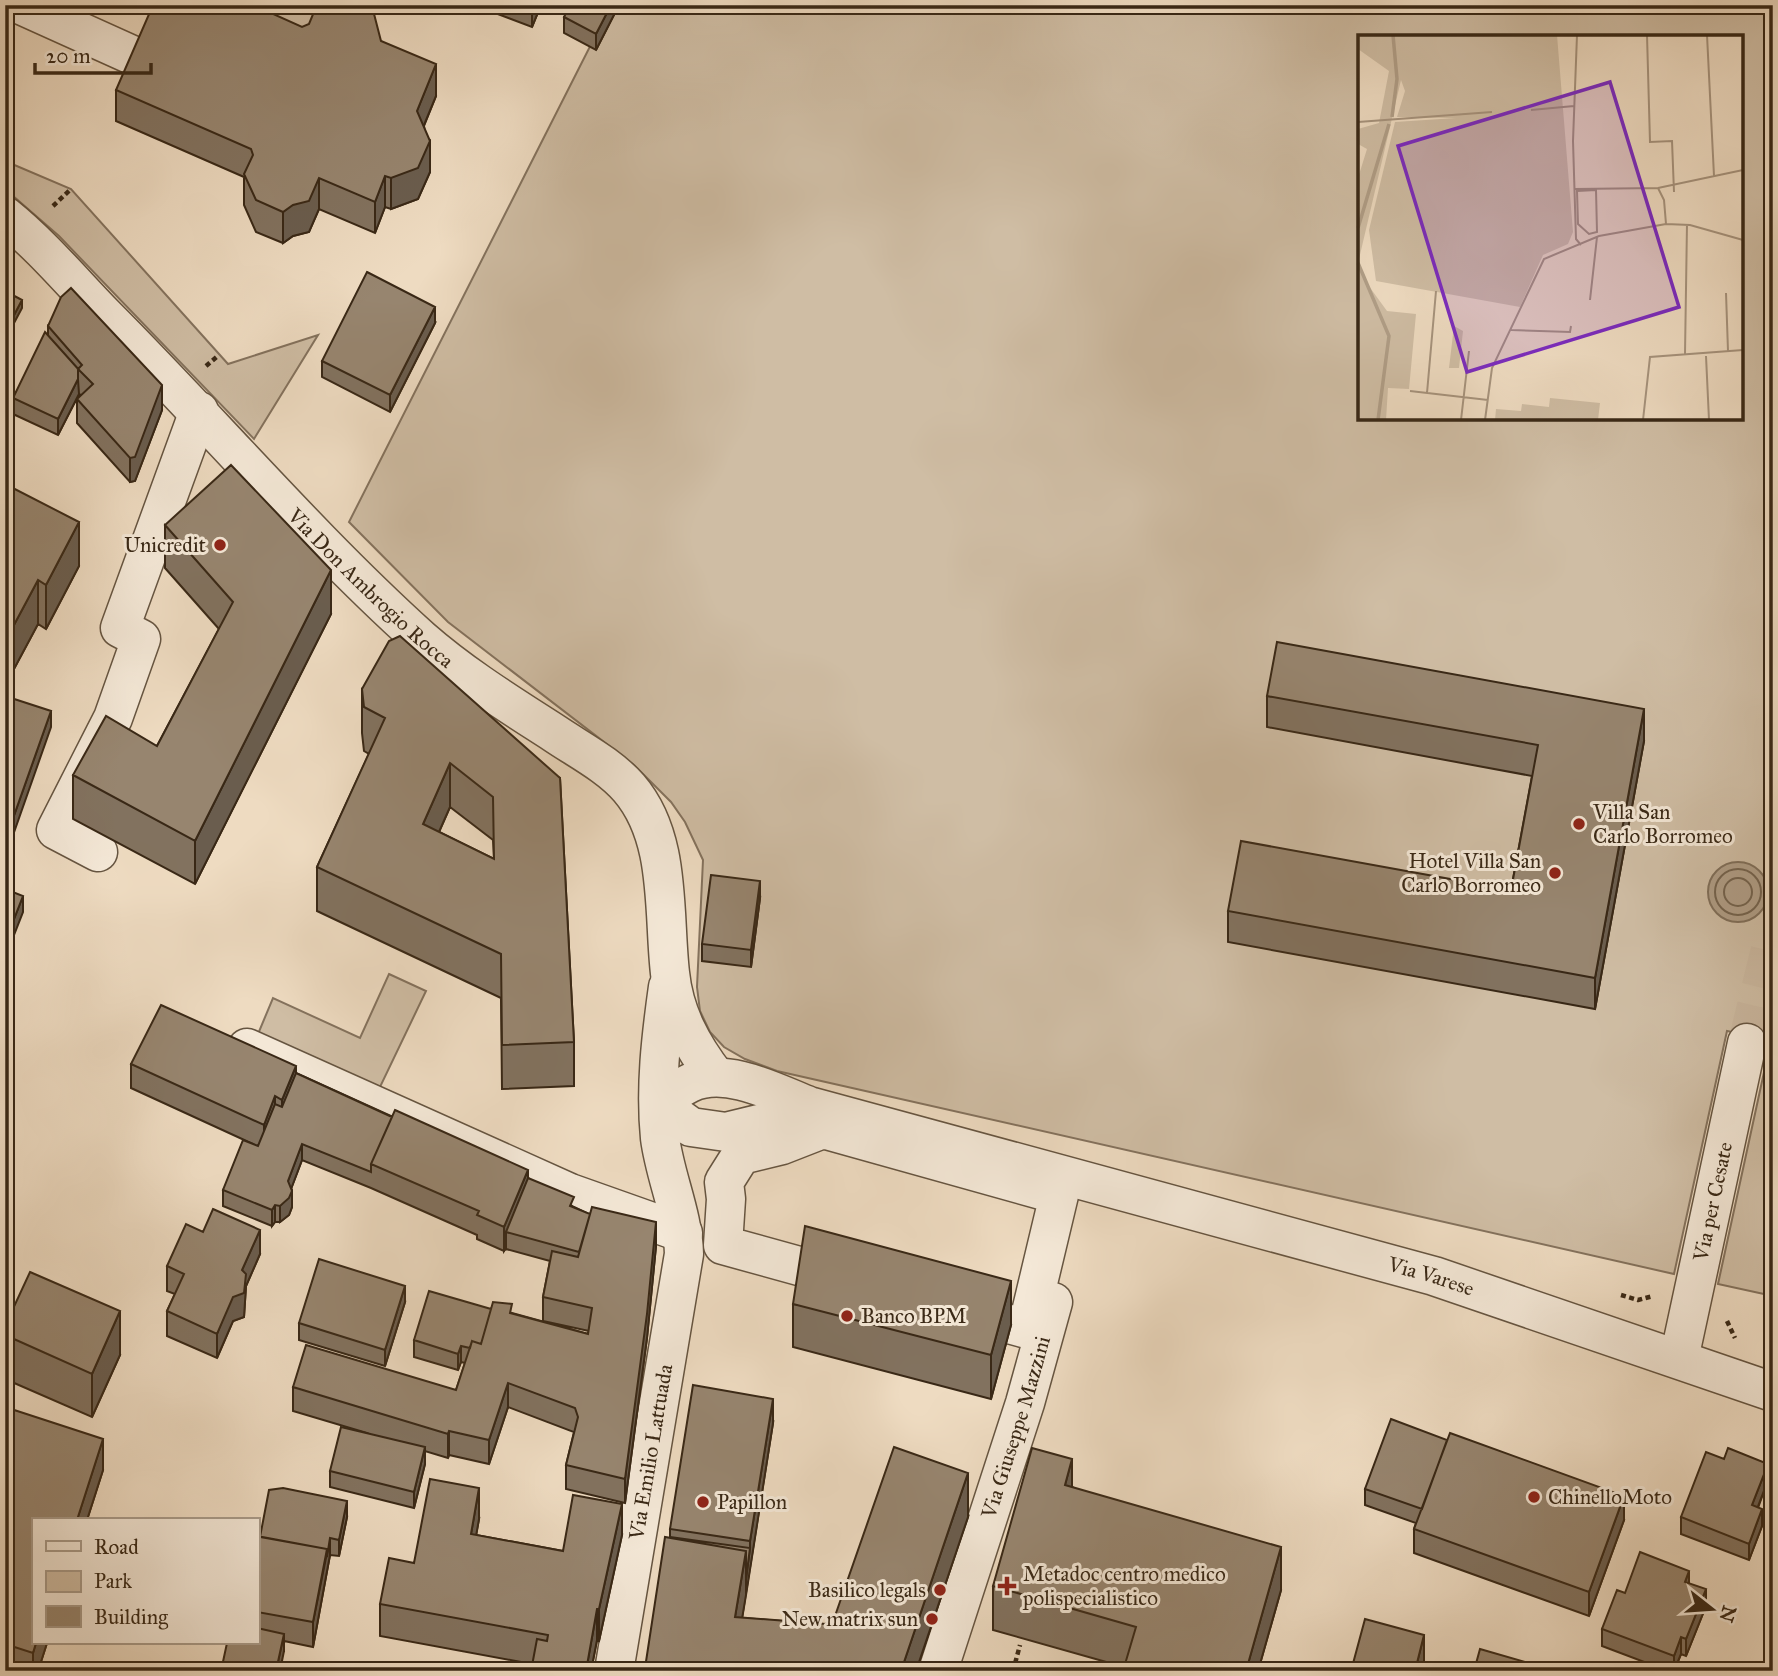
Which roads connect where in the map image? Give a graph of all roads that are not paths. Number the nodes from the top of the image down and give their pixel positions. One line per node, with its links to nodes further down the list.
1 (21, 5): 2 (street)
2 (143, 60)
3 (5, 216): 4 (street, Via Don Ambrogio Rocca)
4 (199, 411): 5 (street); 6 (street, Via Don Ambrogio Rocca)
5 (98, 852)
6 (670, 974): 9 (street); 10 (street, Via Emilio Lattuada)
7 (1747, 1043): 15 (street, Via per Cesate)
8 (242, 1046): 13 (street)
9 (716, 1077): 10 (street); 11 (street, Via Varese)
10 (659, 1104): 11 (street); 13 (street, Via Emilio Lattuada)
11 (809, 1106): 12 (street, Via Varese)
12 (1082, 1181): 15 (street, Via Varese); 18 (street, Via Giuseppe Mazzini)
13 (683, 1233): 17 (street, Via Emilio Lattuada)
14 (806, 1269): 14 (street)
15 (1679, 1359): 16 (street, Via Varese)
16 (1773, 1392)
17 (614, 1671)
18 (938, 1671)

